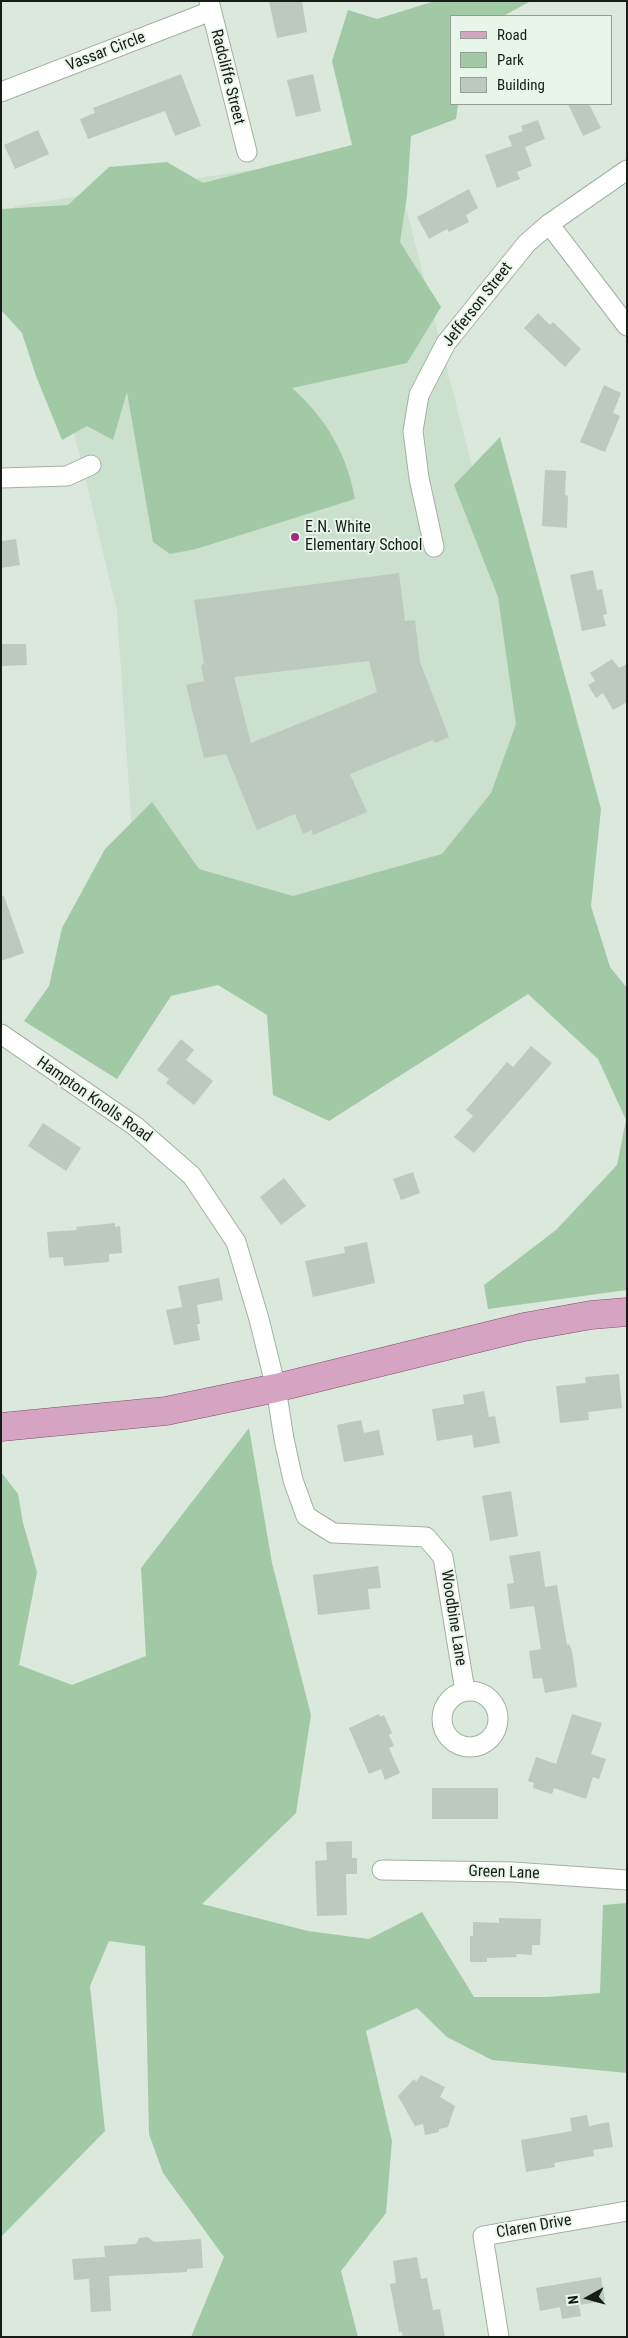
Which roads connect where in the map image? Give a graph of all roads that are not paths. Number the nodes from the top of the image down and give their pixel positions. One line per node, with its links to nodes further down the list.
1 (210, 6): 2 (street, Vassar Circle); 3 (street, Radcliffe Street)
2 (1, 92)
3 (247, 152)
4 (627, 170): 5 (street, Jefferson Street)
5 (549, 224): 6 (street); 9 (street, Jefferson Street)
6 (627, 326)
7 (91, 466): 8 (street)
8 (1, 478)
9 (434, 547)
10 (1, 1034): 12 (street, Hampton Knolls Road)
11 (627, 1312): 12 (main road)
12 (276, 1388): 13 (main road); 14 (street, Woodbine Lane)
13 (1, 1427)
14 (465, 1691)
15 (382, 1870): 16 (street, Green Lane)
16 (627, 1880)
17 (627, 2211): 18 (street, Claren Drive)
18 (499, 2337)

